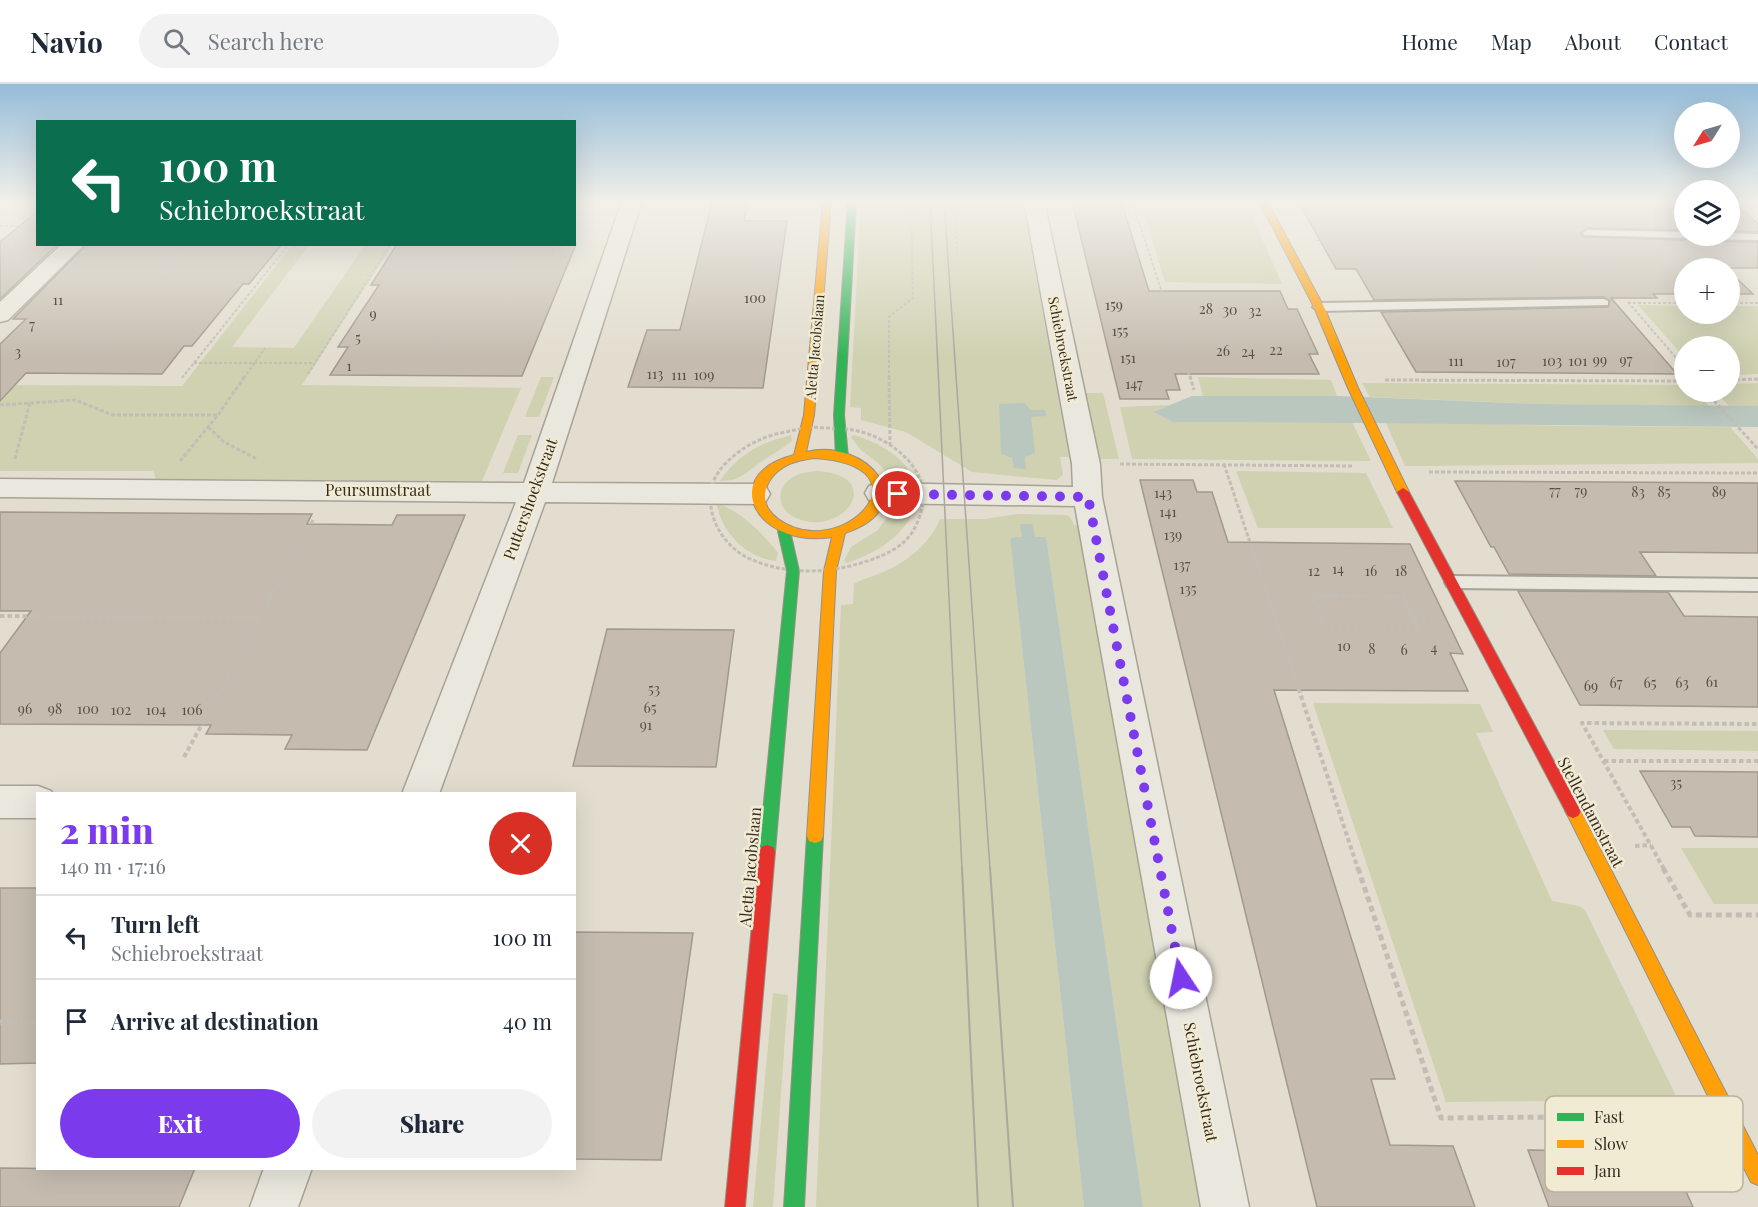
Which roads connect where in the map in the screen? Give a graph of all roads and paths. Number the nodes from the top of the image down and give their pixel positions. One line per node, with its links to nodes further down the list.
1 (65, 253): 19 (street)
2 (183, 253): 23 (path)
3 (281, 253): 25 (path)
4 (384, 253): 27 (path)
5 (482, 253): 24 (path)
6 (614, 253): 54 (street, Puttershoekstraat)
7 (822, 253): 40 (street, Aletta Jacobslaan)
8 (849, 253): 41 (street, Aletta Jacobslaan)
9 (912, 253): 42 (path)
10 (1044, 253): 51 (street, Schiebroekstraat)
11 (1149, 253): 20 (path)
12 (1291, 253): 18 (street, Stellendamstraat)
13 (1604, 303): 18 (lane)
14 (1628, 303): 15 (path)
15 (1674, 303)
16 (1740, 303): 17 (path)
17 (1758, 303)
18 (1319, 307): 33 (street, Stellendamstraat)
19 (0, 315)
20 (1174, 331): 21 (path); 34 (path)
21 (1220, 331): 21 (path)
22 (265, 348): 26 (path)
23 (86, 360)
24 (427, 360)
25 (194, 363): 26 (path); 29 (path)
26 (253, 363): 27 (path); 38 (path)
27 (315, 363): 28 (path)
28 (308, 374)
29 (182, 378)
30 (1740, 380): 31 (path)
31 (1758, 380)
32 (1674, 381): 33 (path)
33 (1352, 384): 46 (street, Stellendamstraat)
34 (1194, 390)
35 (30, 402): 37 (path); 38 (path); 50 (path)
36 (1715, 402): 43 (path)
37 (0, 405)
38 (218, 415): 39 (path)
39 (208, 427): 48 (path); 52 (path)
40 (807, 427): 41 (path); 44 (street, Aletta Jacobslaan); 56 (path)
41 (841, 428): 42 (path); 45 (street, Aletta Jacobslaan)
42 (890, 444): 58 (path)
43 (1758, 449)
44 (799, 456): 45 (street); 57 (street)
45 (842, 457): 55 (street)
46 (1388, 463): 47 (path); 49 (path); 63 (street, Stellendamstraat)
47 (1224, 464): 51 (path); 79 (path)
48 (263, 467)
49 (1758, 473)
50 (6, 476): 52 (street, Peursumstraat)
51 (1087, 480): 58 (street); 86 (street, Schiebroekstraat)
52 (156, 489): 53 (street, Peursumstraat)
53 (329, 490): 54 (street, Peursumstraat); 67 (path)
54 (535, 491): 56 (street, Peursumstraat); 72 (street, Puttershoekstraat)
55 (879, 493): 58 (street); 60 (street)
56 (708, 494): 57 (street, Peursumstraat); 61 (path)
57 (756, 494): 59 (street)
58 (926, 495): 62 (path)
59 (784, 531): 60 (street); 61 (street, Aletta Jacobslaan)
60 (839, 533): 62 (street)
61 (793, 571): 62 (path); 84 (street, Aletta Jacobslaan)
62 (830, 571): 85 (street)
63 (1453, 582): 64 (lane); 78 (street, Stellendamstraat)
64 (1758, 585)
65 (1404, 597): 65 (path)
66 (0, 616): 67 (path)
67 (258, 618): 69 (path)
68 (1758, 724): 70 (path, Stellendamstraat)
69 (184, 757)
70 (1604, 761): 71 (path); 75 (path, Stellendamstraat)
71 (1758, 761)
72 (421, 792)
73 (0, 802): 74 (street)
74 (36, 802)
75 (1758, 915)
76 (0, 1022): 77 (path)
77 (36, 1022)
78 (1718, 1096)
79 (1545, 1117)
80 (1743, 1145): 82 (street, Stellendamstraat)
81 (287, 1170): 83 (street)
82 (1758, 1175)
83 (274, 1207)
84 (735, 1207)
85 (794, 1207)
86 (1225, 1207)

